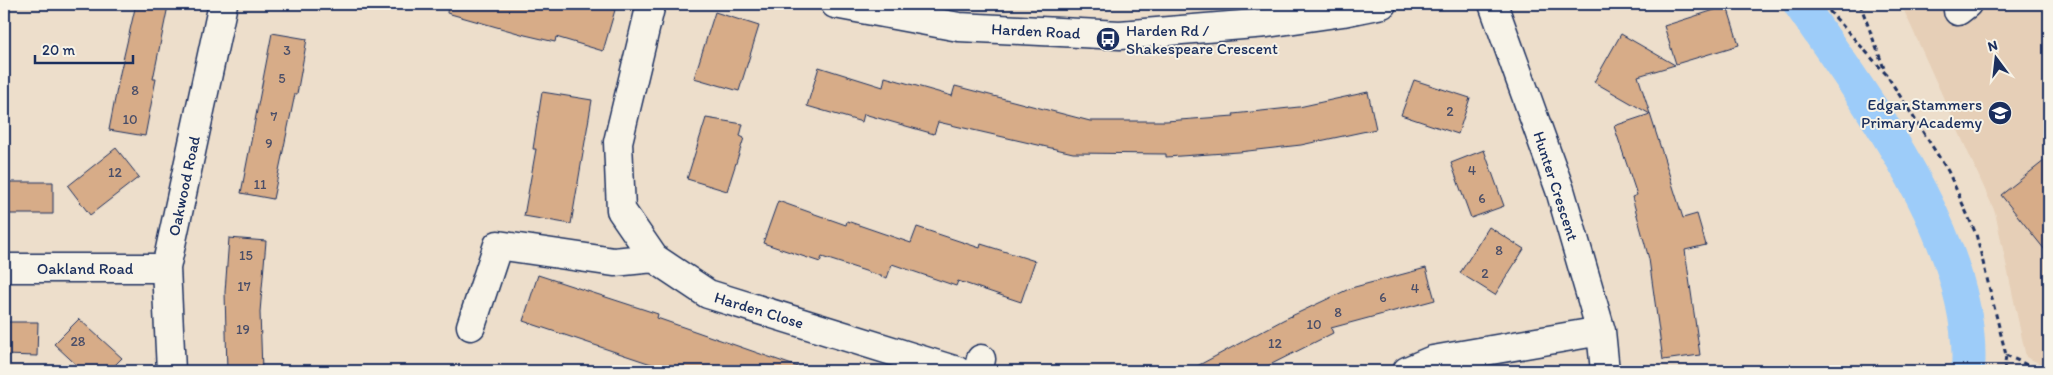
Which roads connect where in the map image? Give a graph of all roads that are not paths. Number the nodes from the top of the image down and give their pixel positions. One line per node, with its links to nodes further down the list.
1 (224, 4): 9 (street, Oakwood Road)
2 (651, 4): 7 (street, Harden Close)
3 (835, 4): 6 (street, Harden Road)
4 (1382, 4): 6 (street, Harden Road)
5 (1493, 4): 11 (street, Hunter Crescent)
6 (871, 8)
7 (654, 258): 10 (street); 13 (street, Harden Close)
8 (4, 268): 9 (street, Oakland Road)
9 (166, 268): 12 (street, Oakwood Road)
10 (470, 326)
11 (1601, 331): 14 (street); 15 (street, Hunter Crescent)
12 (171, 371)
13 (957, 371)
14 (1406, 371)
15 (1605, 371)

